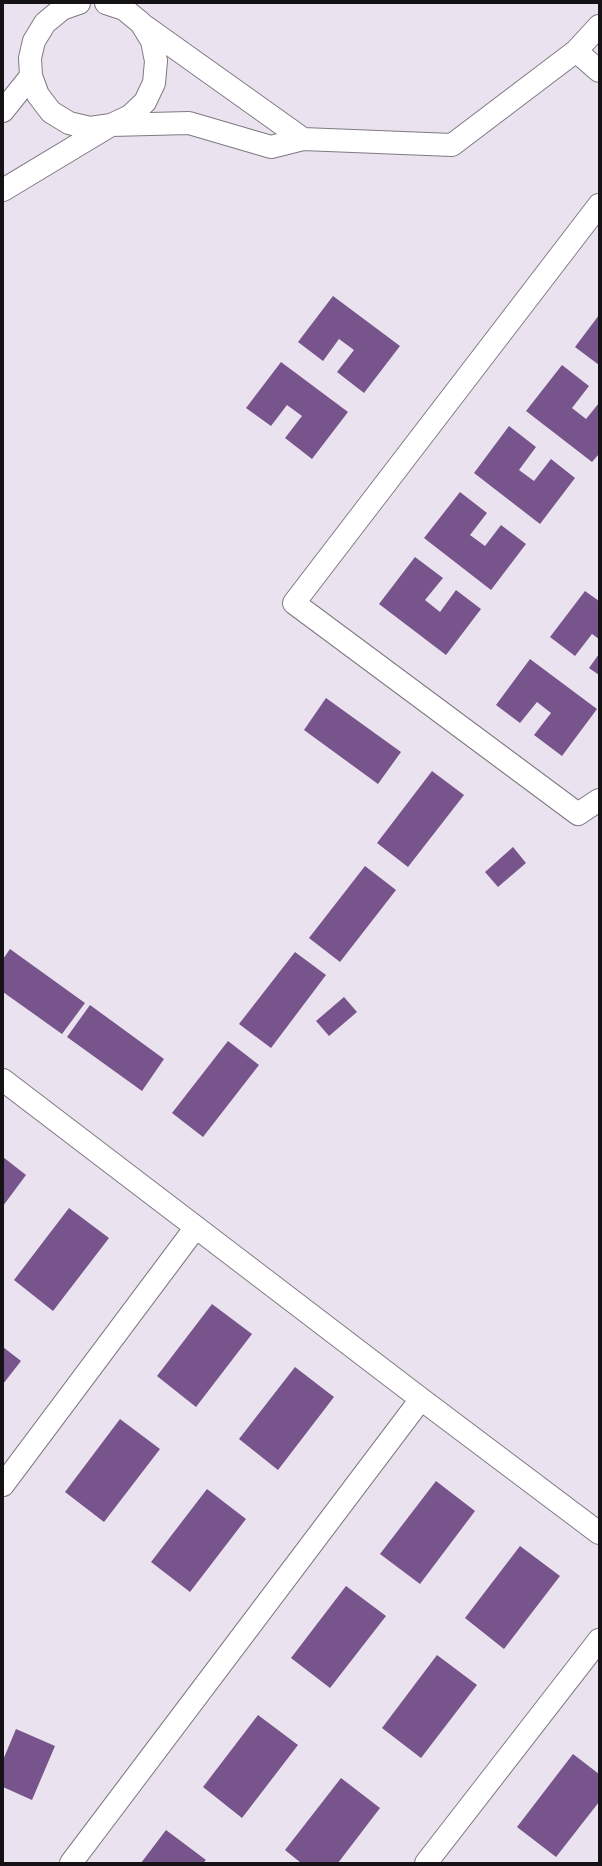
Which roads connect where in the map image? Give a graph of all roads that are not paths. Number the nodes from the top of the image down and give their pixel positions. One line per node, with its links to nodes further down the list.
1 (42, 3): 7 (street)
2 (79, 3): 7 (street)
3 (106, 3): 5 (street)
4 (133, 3): 5 (street)
5 (141, 23): 12 (street); 13 (street)
6 (599, 26): 8 (street)
7 (34, 41): 10 (street)
8 (576, 51): 9 (street); 13 (street)
9 (599, 71)
10 (31, 76): 11 (street); 12 (street)
11 (3, 111)
12 (111, 125): 13 (street); 14 (street)
13 (303, 139)
14 (3, 190)
15 (599, 205): 16 (street)
16 (599, 800)
17 (3, 1080): 18 (street)
18 (196, 1227): 19 (street); 20 (street)
19 (421, 1399): 21 (street); 23 (street)
20 (3, 1484)
21 (599, 1533)
22 (599, 1640): 24 (street)
23 (71, 1863)
24 (426, 1863)

